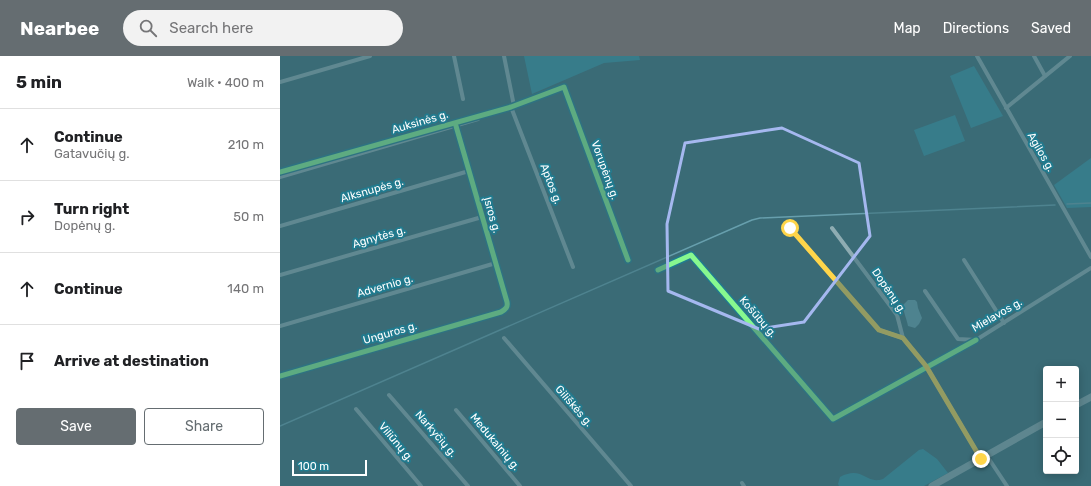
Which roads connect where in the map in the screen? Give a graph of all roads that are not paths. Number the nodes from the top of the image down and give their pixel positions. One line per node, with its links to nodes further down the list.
1 (370, 56): 8 (street)
2 (454, 56): 10 (street)
3 (504, 56): 11 (street, Aptos g.)
4 (977, 56): 12 (street, Agilos g.)
5 (1034, 56): 7 (street)
6 (1070, 56): 7 (street)
7 (1044, 76): 12 (street)
8 (280, 82)
9 (564, 88): 11 (street, Auksinės g.); 23 (street, Vorupėnų g.)
10 (463, 99)
11 (513, 106): 16 (street, Auksinės g.); 26 (street, Aptos g.)
12 (1006, 108): 22 (street, Agilos g.)
13 (478, 119): 14 (street)
14 (456, 126): 15 (street, Įsros g.); 17 (street)
15 (469, 171): 18 (street, Įsros g.); 19 (street, Alksnupės g.)
16 (280, 172)
17 (280, 177)
18 (482, 217): 25 (street, Įsros g.); 29 (street, Agnytės g.)
19 (280, 226)
20 (790, 228): 35 (street)
21 (832, 228): 35 (street, Dopėnų g.)
22 (1091, 256)
23 (628, 260)
24 (964, 260): 32 (street)
25 (496, 263): 31 (street, Įsros g.); 33 (street, Advernio g.)
26 (573, 267)
27 (1091, 268): 32 (street, Mielavos g.)
28 (658, 270): 37 (street, Košūbų g.)
29 (280, 275)
30 (925, 291): 36 (street, Mielavos g.)
31 (506, 309): 38 (street, Unguros g.)
32 (1004, 323): 36 (street, Mielavos g.)
33 (280, 326)
34 (504, 338): 49 (street, Giliškės g.)
35 (903, 338): 37 (street, Dopėnų g.)
36 (976, 340): 37 (street)
37 (926, 366): 45 (street, Dopėnų g.)
38 (280, 376)
39 (390, 395): 47 (street, Narkyčių g.)
40 (1091, 397): 41 (main road)
41 (1079, 403)
42 (356, 409): 46 (street, Viliūnų g.)
43 (456, 410): 48 (street, Medukalnių g.)
44 (1043, 424): 45 (main road)
45 (984, 458): 50 (main road); 51 (street, Dopėnų g.)
46 (421, 486)
47 (468, 486)
48 (520, 486)
49 (631, 486)
50 (932, 486)
51 (1006, 486)

